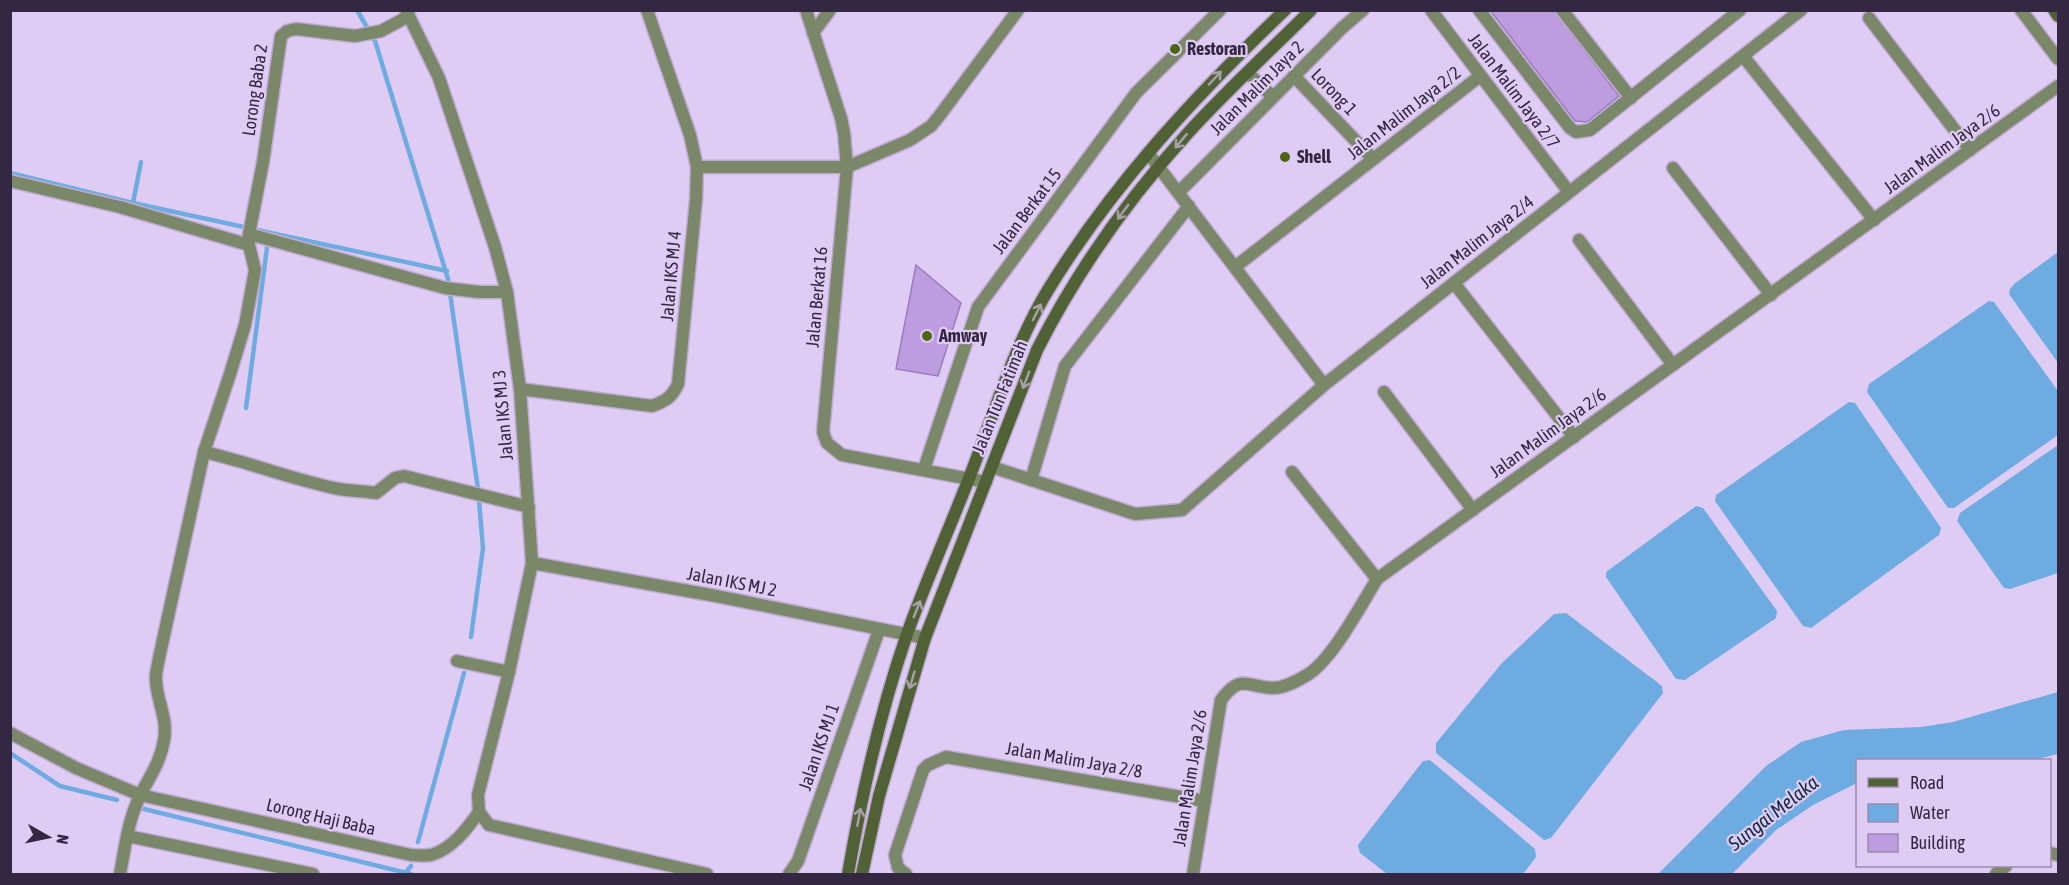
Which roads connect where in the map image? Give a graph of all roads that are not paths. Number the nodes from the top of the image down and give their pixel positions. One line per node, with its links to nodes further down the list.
1 (647, 10): 32 (street, Jalan IKS MJ 4)
2 (806, 10): 19 (street, Jalan Berkat 16)
3 (830, 10): 19 (street)
4 (1018, 10): 31 (street)
5 (1220, 10): 53 (street, Jalan Berkat 15)
6 (1285, 10): 29 (main road, Jalan Tun Fatimah, one-way to 6)
7 (1311, 10): 22 (main road, Jalan Tun Fatimah)
8 (1363, 10): 23 (street, Jalan Malim Jaya 2)
9 (1431, 10): 24 (street, Jalan Malim Jaya 2/7)
10 (1479, 10): 27 (street)
11 (1562, 10): 27 (street)
12 (1740, 10): 27 (street)
13 (1801, 10): 20 (street, Jalan Malim Jaya 2/4)
14 (2021, 10): 21 (street)
15 (2054, 10): 17 (main road)
16 (407, 13): 40 (street, Lorong Baba 2); 44 (street, Jalan IKS MJ 3)
17 (2058, 16)
18 (1869, 18): 28 (street)
19 (813, 33): 31 (street, Jalan Berkat 16)
20 (1743, 56): 37 (street, Jalan Malim Jaya 2/4); 39 (street)
21 (2058, 59)
22 (1248, 73): 26 (street); 33 (main road, Jalan Tun Fatimah, one-way to 33)
23 (1294, 76): 26 (street, Jalan Malim Jaya 2); 30 (street, Lorong 1)
24 (1480, 76): 30 (street, Jalan Malim Jaya 2/2); 37 (street, Jalan Malim Jaya 2/7)
25 (2058, 86): 28 (street, Jalan Malim Jaya 2/6)
26 (1273, 98): 36 (street, Jalan Malim Jaya 2)
27 (1631, 98)
28 (1970, 150): 39 (street, Jalan Malim Jaya 2/6)
29 (1148, 153): 33 (street); 55 (main road, Jalan Tun Fatimah, one-way to 29)
30 (1373, 159): 42 (street, Jalan Malim Jaya 2/2)
31 (846, 166): 32 (street); 53 (street, Jalan Berkat 16)
32 (697, 167): 48 (street, Jalan IKS MJ 4)
33 (1160, 167): 36 (street); 52 (main road, Jalan Tun Fatimah, one-way to 52)
34 (1673, 168): 45 (street)
35 (10, 181): 40 (street)
36 (1179, 192): 38 (street)
37 (1569, 192): 43 (street, Jalan Malim Jaya 2/4)
38 (1189, 206): 42 (street); 56 (street)
39 (1874, 220): 45 (street, Jalan Malim Jaya 2/6)
40 (249, 239): 44 (street); 51 (street)
41 (1579, 240): 46 (street)
42 (1235, 267): 47 (street)
43 (1454, 283): 47 (street, Jalan Malim Jaya 2/4); 50 (street)
44 (507, 292): 48 (street, Jalan IKS MJ 3)
45 (1771, 295): 46 (street, Jalan Malim Jaya 2/6)
46 (1673, 365): 50 (street, Jalan Malim Jaya 2/6)
47 (1324, 385): 56 (street, Jalan Malim Jaya 2/4)
48 (520, 389): 58 (street, Jalan IKS MJ 3)
49 (1384, 392): 59 (street)
50 (1574, 437): 59 (street, Jalan Malim Jaya 2/6)
51 (204, 452): 58 (street); 68 (street)
52 (992, 467): 56 (street); 57 (main road, Jalan Tun Fatimah)
53 (924, 469): 55 (street, Jalan Berkat 16)
54 (1292, 472): 61 (street)
55 (969, 478): 57 (street, Jalan Berkat 16); 63 (main road, Jalan Tun Fatimah, one-way to 55)
56 (1031, 480)
57 (986, 482): 64 (main road, Jalan Tun Fatimah)
58 (529, 507): 60 (street, Jalan IKS MJ 3)
59 (1473, 510): 61 (street, Jalan Malim Jaya 2/6)
60 (532, 563): 62 (street, Jalan IKS MJ 2); 66 (street, Jalan IKS MJ 3)
61 (1377, 579): 69 (street, Jalan Malim Jaya 2/6)
62 (879, 630): 63 (street, Jalan IKS MJ 2); 76 (street, Jalan IKS MJ 1)
63 (907, 634): 64 (street, Jalan IKS MJ 2); 77 (main road, Jalan Tun Fatimah, one-way to 63)
64 (925, 638): 78 (main road, Jalan Tun Fatimah, one-way to 78)
65 (457, 660): 66 (street)
66 (509, 672): 70 (street, Jalan IKS MJ 3)
67 (10, 733): 68 (street, Lorong Haji Baba)
68 (140, 795): 70 (street, Lorong Haji Baba); 71 (street)
69 (1205, 801): 72 (street, Jalan Malim Jaya 2/8); 79 (street, Jalan Malim Jaya 2/6)
70 (479, 812): 75 (street)
71 (127, 836): 73 (street); 74 (street)
72 (902, 871)
73 (120, 874)
74 (313, 874)
75 (706, 874)
76 (789, 874)
77 (848, 874)
78 (862, 874)
79 (1193, 874)

